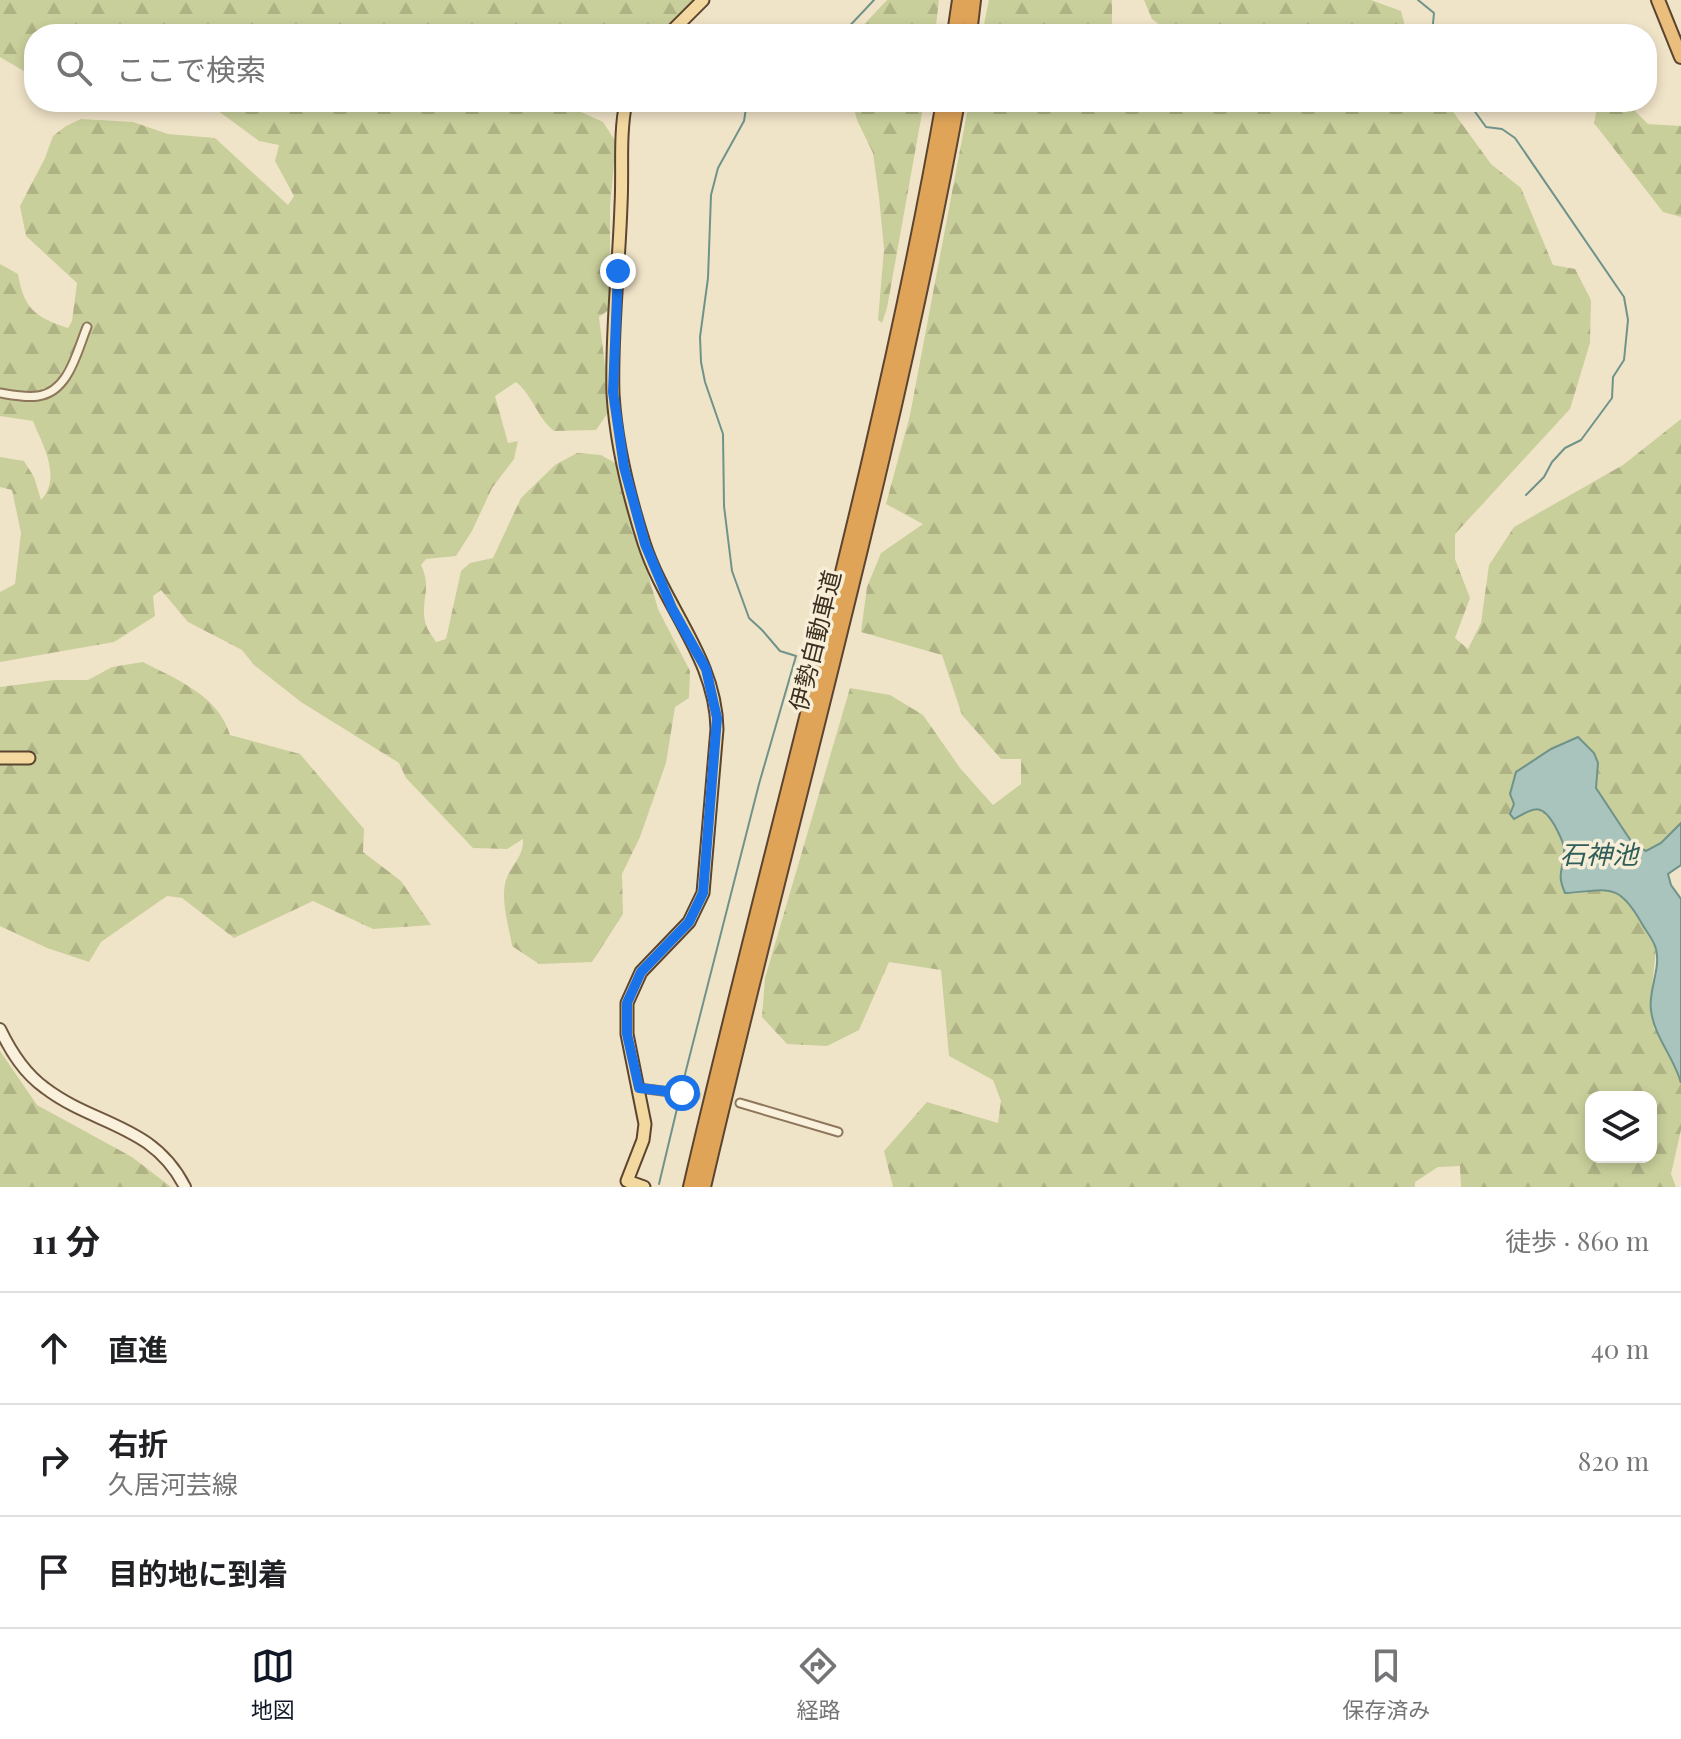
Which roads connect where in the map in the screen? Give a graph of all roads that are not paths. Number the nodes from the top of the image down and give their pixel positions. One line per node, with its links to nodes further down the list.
1 (703, 0): 5 (main road)
2 (960, 0): 6 (highway)
3 (973, 0): 7 (highway)
4 (1658, 0): 8 (highway)
5 (679, 24)
6 (956, 24)
7 (970, 24)
8 (1681, 57)
9 (626, 112): 17 (main road)
10 (942, 112): 24 (highway, 伊勢自動車道)
11 (955, 112): 25 (highway, 伊勢自動車道)
12 (87, 327): 13 (street)
13 (0, 393)
14 (0, 758): 15 (main road)
15 (29, 758)
16 (0, 1029): 22 (main road)
17 (639, 1088): 18 (street); 21 (main road)
18 (694, 1095)
19 (740, 1103): 20 (street)
20 (838, 1132)
21 (625, 1184): 23 (main road)
22 (185, 1187)
23 (644, 1187)
24 (691, 1187)
25 (703, 1187)

